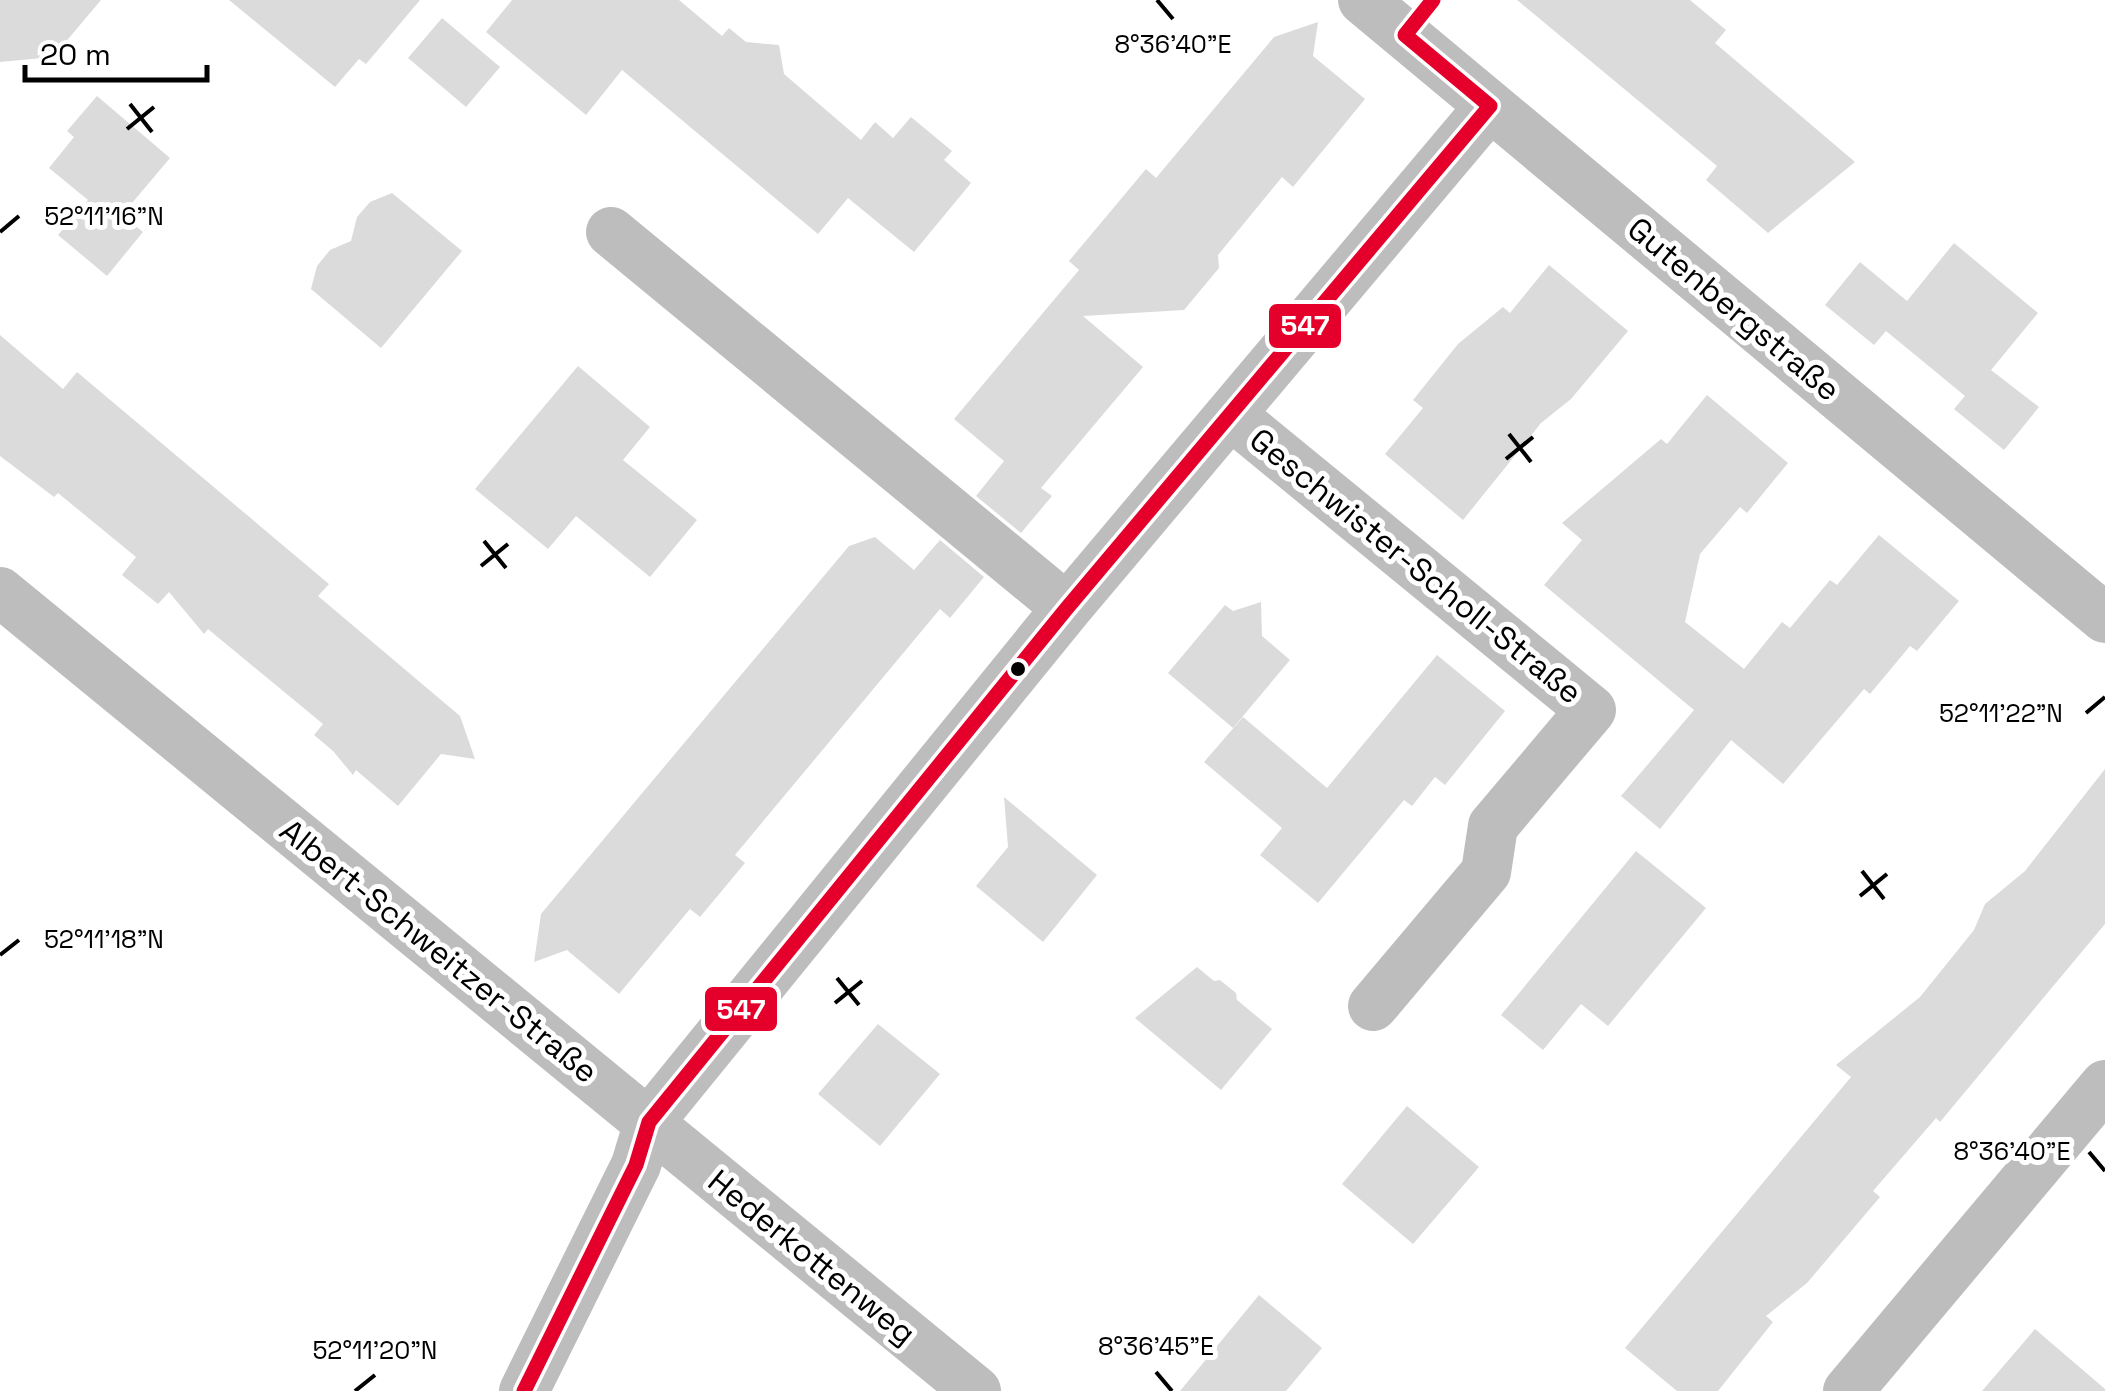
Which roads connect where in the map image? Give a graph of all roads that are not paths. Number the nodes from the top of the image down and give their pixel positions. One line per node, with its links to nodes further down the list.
1 (1363, 0): 2 (street, Gutenbergstraße)
2 (1419, 17): 3 (street, Gutenbergstraße)
3 (1490, 106): 5 (street); 8 (street, Gutenbergstraße)
4 (611, 232): 7 (street)
5 (1231, 415): 7 (street); 9 (street, Geschwister-Scholl-Straße)
6 (0, 592): 11 (street, Albert-Schweitzer-Straße)
7 (1067, 608): 11 (street)
8 (2105, 618)
9 (1373, 1006)
10 (2105, 1086): 14 (street)
11 (648, 1122): 12 (street); 13 (street, Hederkottenweg)
12 (524, 1391)
13 (976, 1391)
14 (1848, 1391)

